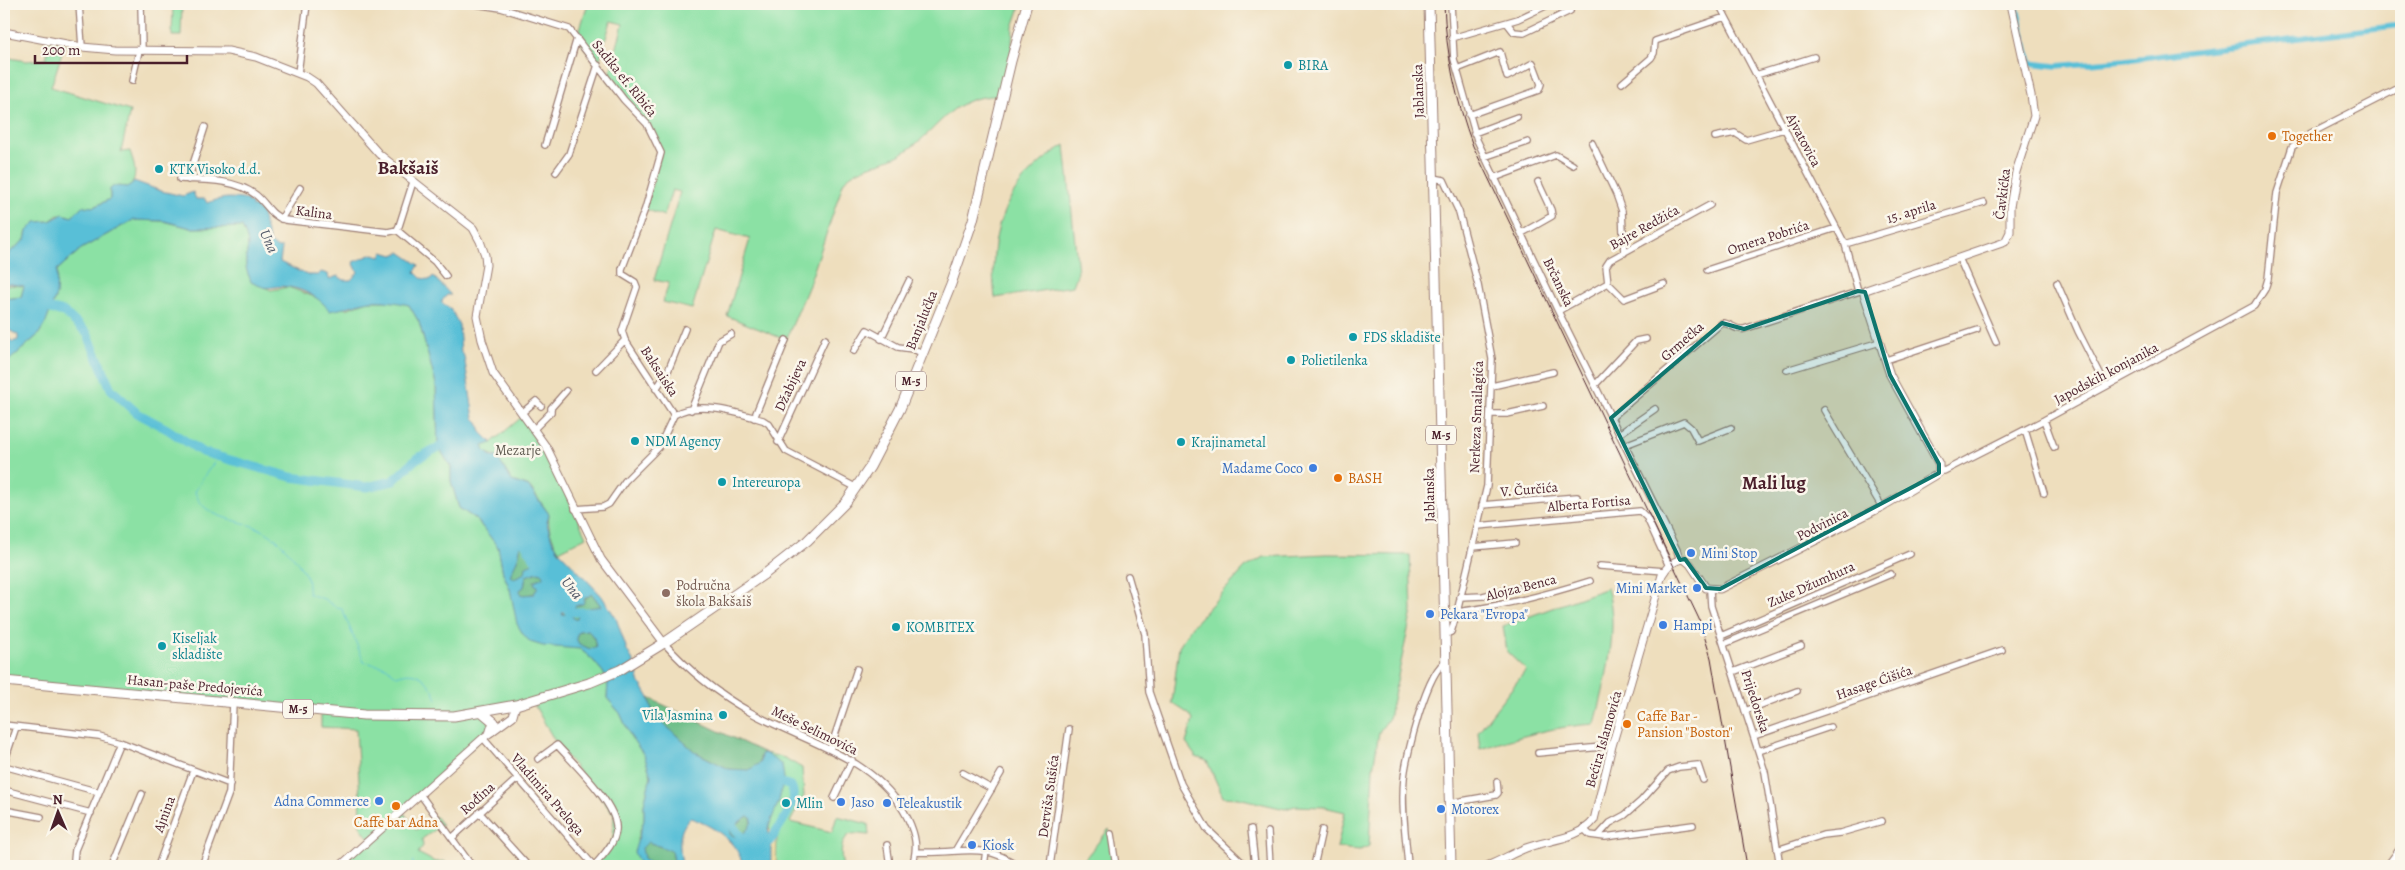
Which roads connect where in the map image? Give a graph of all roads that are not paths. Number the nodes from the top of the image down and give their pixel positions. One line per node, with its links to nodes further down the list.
1 (79, 4): 17 (street)
2 (141, 4): 18 (street)
3 (307, 4): 22 (street)
4 (475, 4): 15 (street, Sadika ef. Ribića)
5 (1027, 4): 75 (main road, Banjalučka / M-5)
6 (1429, 4): 39 (main road, Jablanska / M-5)
7 (1451, 4): 16 (street, Brčanska)
8 (1550, 4): 13 (street)
9 (1719, 4): 12 (street, Ajvatovica)
10 (2011, 4): 55 (street, Čavkićka)
11 (1570, 10): 13 (street)
12 (1725, 17): 23 (street, Ajvatovica); 25 (street)
13 (1507, 23): 16 (street)
14 (4, 32): 17 (street)
15 (577, 38): 20 (street, Sadika ef. Ribića); 35 (street)
16 (1452, 38): 21 (street, Brčanska)
17 (82, 47): 18 (street)
18 (140, 51): 22 (street); 24 (street)
19 (1814, 58): 23 (street)
20 (598, 65): 38 (street); 48 (street, Sadika ef. Ribića)
21 (1457, 69): 27 (street, Brčanska); 27 (street)
22 (298, 73): 43 (street)
23 (1756, 75): 30 (street, Ajvatovica)
24 (132, 81)
25 (1622, 83)
26 (2401, 87): 82 (street, Japodskih konjanika)
27 (1469, 115): 31 (street, Brčanska)
28 (1517, 117): 31 (street)
29 (204, 127): 42 (street)
30 (1784, 129): 32 (street); 50 (street, Ajvatovica)
31 (1474, 133): 36 (street, Brčanska)
32 (1715, 137)
33 (1528, 142): 36 (street)
34 (1592, 142): 54 (street)
35 (545, 146)
36 (1484, 157): 40 (street, Brčanska)
37 (1573, 165): 40 (street)
38 (556, 172)
39 (1434, 178): 81 (street, Nerkeza Smailagića); 124 (main road, Jablanska / M-5)
40 (1494, 178): 52 (street, Brčanska)
41 (180, 179): 42 (street, Kalina)
42 (188, 180): 49 (street, Kalina)
43 (412, 182): 51 (street); 90 (street)
44 (1538, 182): 52 (street)
45 (300, 188): 49 (street)
46 (1984, 202): 53 (street, 15. aprila)
47 (1710, 205): 54 (street, Bajre Redžića)
48 (645, 209): 70 (street, Baksaiska)
49 (281, 219): 51 (street, Kalina)
50 (1836, 228): 53 (street, Ajvatovica); 56 (street, Omera Pobrića)
51 (397, 230): 57 (street)
52 (1522, 233): 63 (street, Brčanska)
53 (1845, 244): 62 (street, Ajvatovica)
54 (1624, 253): 60 (street, Bajre Redžića)
55 (1959, 258): 62 (street, Čavkićka); 73 (street)
56 (1707, 270)
57 (446, 276)
58 (909, 281): 68 (street)
59 (2057, 282): 82 (street)
60 (1608, 283): 61 (street); 63 (street)
61 (1664, 284)
62 (1861, 292): 72 (street, Ajvatovica); 94 (street, Grmečka)
63 (1558, 311): 80 (street, Brčanska)
64 (685, 328): 83 (street)
65 (1978, 330): 76 (street)
66 (731, 334): 88 (street)
67 (825, 339): 100 (street, Džabijeva)
68 (881, 339): 74 (street); 75 (street)
69 (1646, 339): 80 (street)
70 (625, 340): 77 (street); 83 (street, Baksaiska)
71 (786, 340): 93 (street)
72 (1880, 342): 76 (street, Ajvatovica); 78 (street)
73 (1996, 342)
74 (854, 351)
75 (922, 353): 104 (main road, Banjalučka / M-5)
76 (1886, 360): 103 (street, Ajvatovica)
77 (596, 370)
78 (1788, 370)
79 (1554, 372): 81 (street)
80 (1596, 385): 94 (street, Brčanska)
81 (1492, 386): 91 (street, Nerkeza Smailagića)
82 (2106, 386): 95 (street, Japodskih konjanika)
83 (656, 389): 92 (street, Baksaiska)
84 (566, 391): 97 (street)
85 (541, 406): 90 (street)
86 (1543, 406): 91 (street)
87 (1654, 409): 99 (street)
88 (691, 410): 92 (street); 93 (street)
89 (1824, 410): 108 (street)
90 (522, 412): 97 (street)
91 (1490, 414): 107 (street, Nerkeza Smailagića)
92 (674, 415): 109 (street, Baksaiska)
93 (754, 418): 100 (street)
94 (1611, 418): 99 (street, Brčanska)
95 (2044, 420): 98 (street, Japodskih konjanika); 102 (street)
96 (1731, 428): 101 (street)
97 (534, 429): 109 (street)
98 (2025, 430): 103 (street, Japodskih konjanika); 105 (street)
99 (1619, 434): 101 (street, Brčanska)
100 (778, 442): 104 (street)
101 (1624, 444): 114 (street, Brčanska)
102 (2054, 447)
103 (1940, 470): 108 (street, Podvinica)
104 (857, 488): 126 (main road, Banjalučka / M-5)
105 (2044, 493)
106 (1577, 497): 107 (street, V. Čurčića)
107 (1482, 505): 110 (street, Nerkeza Smailagića)
108 (1882, 507): 121 (street, Podvinica)
109 (575, 509): 126 (street)
110 (1478, 526): 112 (street, Nerkeza Smailagića); 116 (street, Alberta Fortisa)
111 (1515, 543): 112 (street)
112 (1473, 547): 122 (street, Nerkeza Smailagića)
113 (1910, 554): 125 (street, Zuke Džumhura)
114 (1680, 560): 116 (street); 121 (street)
115 (1600, 566): 116 (street)
116 (1667, 568): 148 (street, Bećira Islamovića)
117 (1891, 574): 127 (street)
118 (1128, 576): 204 (street)
119 (1590, 581): 123 (street, Alojza Benca)
120 (1517, 588): 122 (street)
121 (1710, 590): 125 (street, Prijedorska)
122 (1460, 597): 123 (street, Nerkeza Smailagića)
123 (1457, 612): 124 (street, Nerkeza Smailagića)
124 (1446, 634): 130 (main road, Jablanska / M-5)
125 (1721, 636): 127 (street, Prijedorska)
126 (664, 642): 134 (main road, Banjalučka / M-5); 149 (street, Meše Selimovića)
127 (1724, 644): 132 (street, Prijedorska)
128 (1801, 646): 132 (street)
129 (2002, 650): 145 (street, Hasage Ćišića)
130 (1447, 661): 168 (main road, Jablanska / M-5); 208 (street)
131 (857, 669): 149 (street)
132 (1733, 672): 138 (street, Prijedorska)
133 (4, 681): 136 (main road, Hasan-paše Predojevića / M-5)
134 (589, 683): 137 (main road, Hasan-paše Predojevića / M-5)
135 (1797, 691): 138 (street)
136 (233, 703): 139 (main road, Hasan-paše Predojevića / M-5); 161 (street)
137 (512, 706): 139 (main road, Hasan-paše Predojevića / M-5); 144 (street)
138 (1745, 711): 145 (street, Prijedorska)
139 (482, 712): 144 (main road)
140 (4, 725): 141 (street)
141 (16, 726): 147 (street); 154 (street)
142 (1830, 727): 150 (street)
143 (1068, 729): 202 (street, Derviša Sušića)
144 (491, 731): 146 (street)
145 (1754, 736): 150 (street, Prijedorska)
146 (483, 738): 158 (street, Vladimira Preloga); 166 (street)
147 (120, 742): 155 (street); 164 (street)
148 (1612, 746): 151 (street); 175 (street, Bećira Islamovića)
149 (830, 750): 153 (street, Meše Selimovića)
150 (1759, 751): 185 (street, Prijedorska)
151 (1538, 753)
152 (538, 759): 197 (street)
153 (852, 760): 167 (street); 187 (street, Meše Selimovića)
154 (4, 765): 164 (street)
155 (193, 771): 161 (street); 192 (street, Ajnina)
156 (964, 773): 162 (street)
157 (1001, 773): 162 (street)
158 (518, 778): 170 (street, Rođina); 197 (street, Vladimira Preloga)
159 (1702, 780): 180 (street)
160 (1497, 782): 168 (street)
161 (230, 784): 193 (street)
162 (992, 789): 186 (street)
163 (4, 790): 171 (street)
164 (99, 792): 171 (street)
165 (142, 794): 191 (street)
166 (420, 794): 181 (street); 194 (street)
167 (834, 798)
168 (1450, 802): 209 (main road, Jablanska / M-5)
169 (4, 810): 172 (street)
170 (479, 812): 181 (street, Rođina); 196 (street)
171 (91, 813): 190 (street)
172 (41, 817)
173 (1882, 820): 185 (street)
174 (1693, 825): 180 (street)
175 (1583, 828): 180 (street); 210 (street)
176 (1251, 829): 205 (street)
177 (1322, 830): 207 (street)
178 (1268, 832): 206 (street)
179 (1112, 834): 203 (street)
180 (1599, 835)
181 (452, 838): 195 (street)
182 (887, 845): 198 (street)
183 (2401, 847): 188 (street)
184 (986, 850): 186 (street); 200 (street); 201 (street)
185 (1778, 850): 211 (street, Prijedorska)
186 (955, 851): 187 (street)
187 (917, 852): 199 (street)
188 (2394, 858): 189 (street); 212 (street)
189 (2401, 865)
190 (78, 866)
191 (112, 866)
192 (158, 866)
193 (202, 866)
194 (340, 866)
195 (472, 866)
196 (528, 866)
197 (594, 866)
198 (890, 866)
199 (912, 866)
200 (984, 866)
201 (1019, 866)
202 (1050, 866)
203 (1116, 866)
204 (1246, 866)
205 (1255, 866)
206 (1270, 866)
207 (1314, 866)
208 (1408, 866)
209 (1451, 866)
210 (1487, 866)
211 (1780, 866)
212 (2387, 866)

